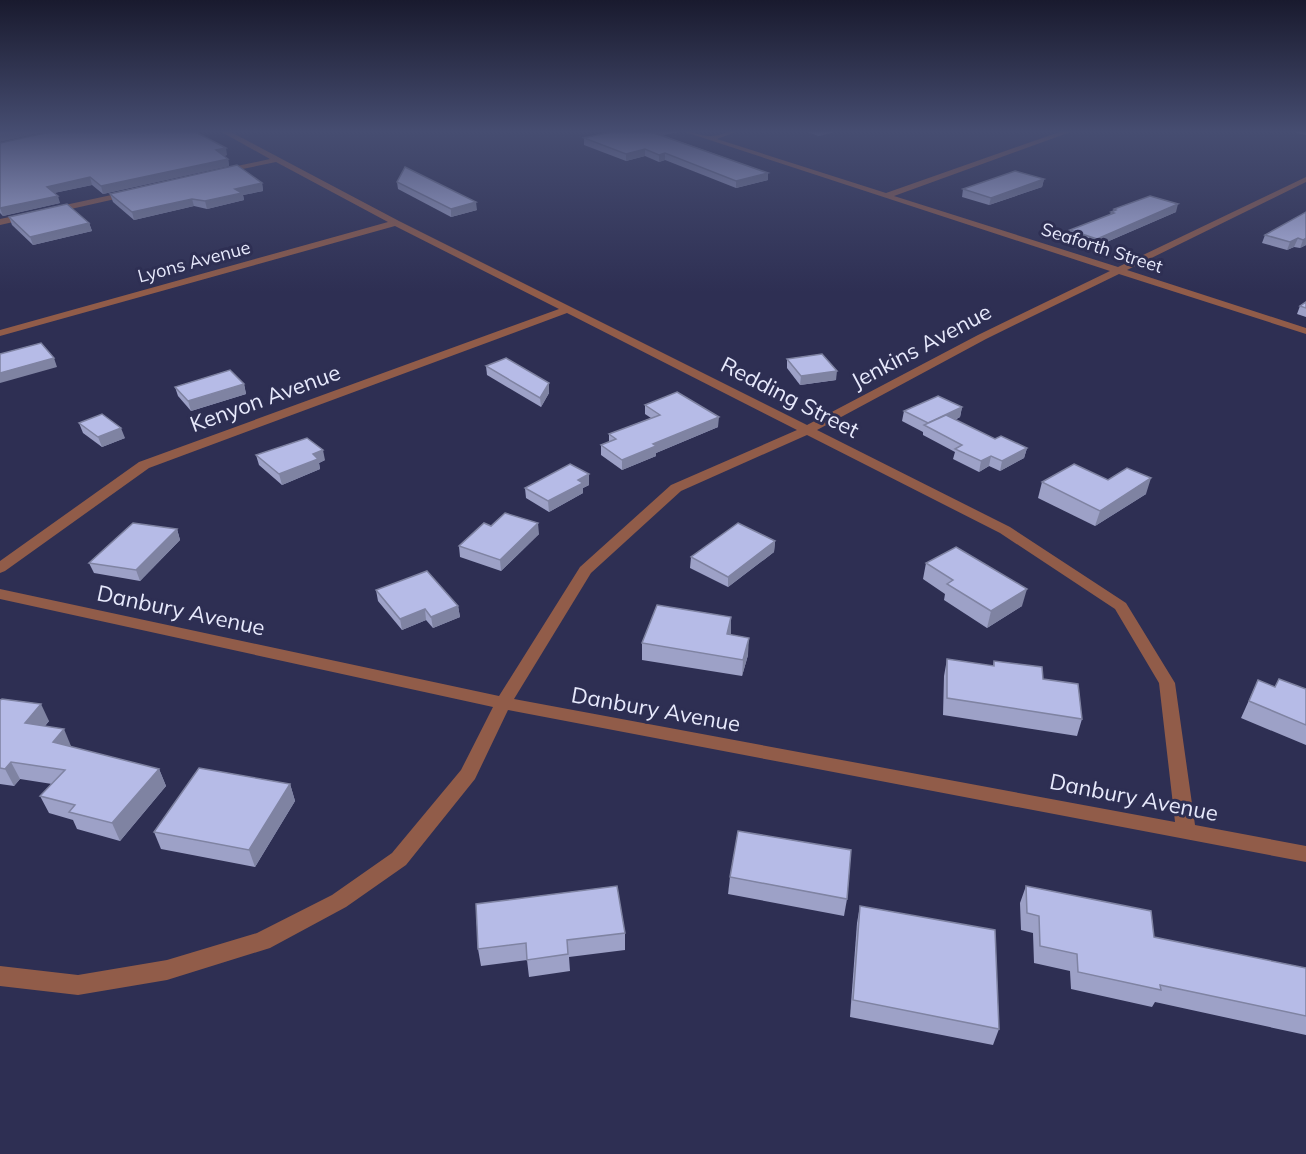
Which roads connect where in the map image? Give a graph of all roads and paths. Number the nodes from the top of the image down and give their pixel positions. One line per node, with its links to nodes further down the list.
1 (321, 184): 8 (street, Redding Street)
2 (852, 184): 6 (street, Seaforth Street)
3 (920, 184): 6 (street)
4 (1296, 184): 9 (street, Jenkins Avenue)
5 (138, 191): 7 (street)
6 (888, 195): 9 (street, Seaforth Street)
7 (0, 222)
8 (396, 224): 10 (street, Redding Street); 12 (street, Lyons Avenue)
9 (1119, 271): 11 (street, Seaforth Street); 13 (street, Jenkins Avenue)
10 (568, 309): 13 (street, Redding Street); 14 (street, Kenyon Avenue)
11 (1306, 332)
12 (0, 333)
13 (808, 430): 16 (street, Jenkins Avenue); 17 (street, Redding Street)
14 (0, 568)
15 (0, 594): 16 (street, Danbury Avenue)
16 (503, 703): 17 (street, Danbury Avenue); 19 (street, Jenkins Avenue)
17 (1186, 830): 18 (street, Danbury Avenue)
18 (1306, 854)
19 (0, 976)

